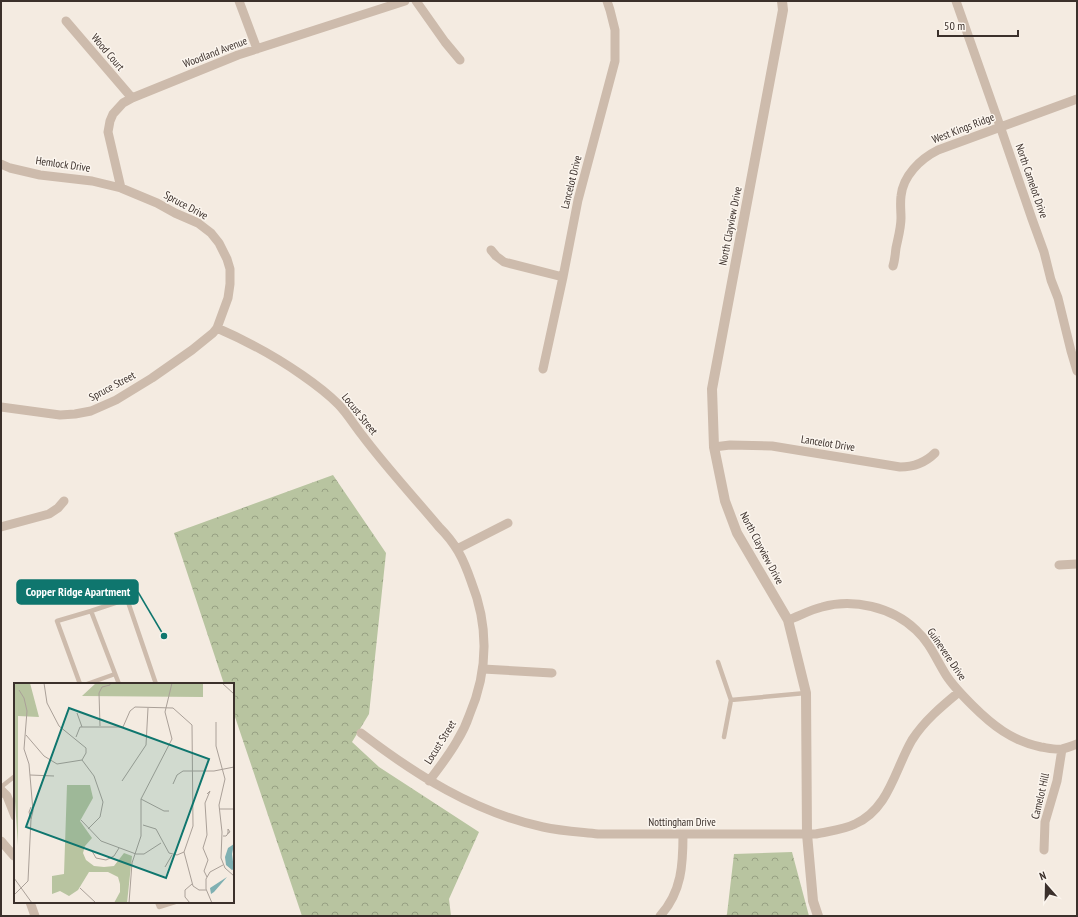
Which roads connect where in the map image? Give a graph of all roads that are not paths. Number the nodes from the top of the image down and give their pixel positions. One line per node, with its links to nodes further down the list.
1 (240, 1): 8 (street)
2 (406, 1): 8 (street, Woodland Avenue)
3 (416, 1): 9 (street)
4 (607, 1): 17 (street, Lancelot Drive)
5 (782, 1): 22 (street, North Clayview Drive)
6 (956, 1): 12 (street, North Camelot Drive)
7 (66, 21): 10 (street, Wood Court)
8 (257, 49): 10 (street, Woodland Avenue)
9 (460, 60)
10 (132, 98): 14 (street, Woodland Avenue)
11 (1077, 99): 12 (street, West Kings Ridge)
12 (1000, 126): 16 (street, West Kings Ridge); 20 (street, North Camelot Drive)
13 (1, 164): 14 (street, Hemlock Drive)
14 (121, 188): 18 (street, Spruce Drive)
15 (491, 250): 17 (street)
16 (893, 266)
17 (563, 277): 19 (street, Lancelot Drive)
18 (217, 328): 21 (street, Spruce Street); 27 (street, Locust Street)
19 (543, 369)
20 (1077, 371)
21 (1, 407)
22 (714, 447): 23 (street, Lancelot Drive); 31 (street, North Clayview Drive)
23 (935, 454)
24 (64, 501): 26 (street)
25 (508, 523): 27 (street)
26 (1, 526)
27 (457, 549): 33 (street, Locust Street)
28 (1077, 564): 29 (street)
29 (1059, 565)
30 (91, 611): 35 (lane); 36 (lane); 39 (lane)
31 (788, 620): 40 (street, North Clayview Drive); 41 (street, Guinevere Drive)
32 (718, 662): 42 (lane)
33 (483, 669): 34 (street); 48 (street, Locust Street)
34 (552, 673)
35 (115, 674): 37 (lane); 38 (lane)
36 (80, 683)
37 (90, 683)
38 (119, 683)
39 (156, 683)
40 (806, 692): 42 (lane); 52 (street, North Clayview Drive)
41 (960, 692): 46 (street, Guinevere Drive); 52 (street, Nottingham Drive)
42 (731, 700): 44 (lane)
43 (361, 733): 48 (street, Nottingham Drive)
44 (724, 738)
45 (1077, 744): 46 (street, Guinevere Drive)
46 (1062, 749): 54 (street, Camelot Hill)
47 (14, 777): 49 (lane)
48 (429, 781): 51 (street, Nottingham Drive)
49 (1, 789): 50 (street)
50 (14, 814)
51 (683, 834): 52 (street, Nottingham Drive); 60 (street)
52 (807, 834): 61 (street, North Clayview Drive)
53 (1, 841): 55 (street)
54 (1044, 850)
55 (14, 855)
56 (30, 903): 59 (street)
57 (157, 903): 58 (lane)
58 (172, 903)
59 (34, 916)
60 (660, 916)
61 (818, 916)

